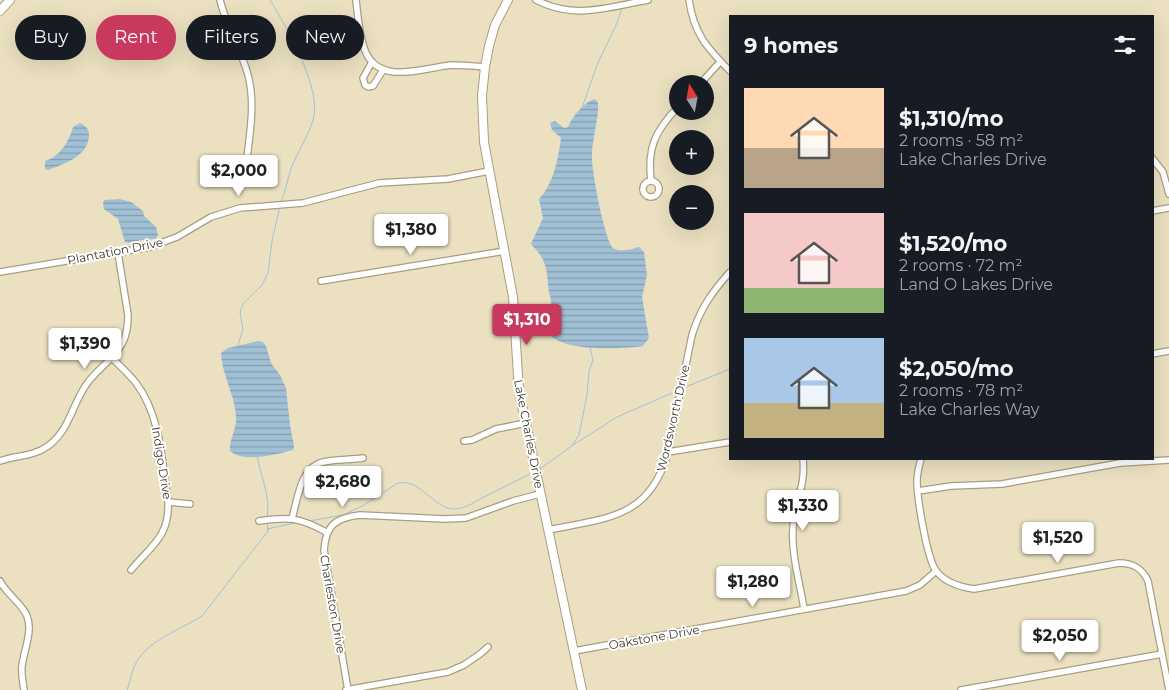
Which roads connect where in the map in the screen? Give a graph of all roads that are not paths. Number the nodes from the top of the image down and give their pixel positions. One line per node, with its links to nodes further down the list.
1 (10, 0): 8 (street)
2 (220, 0): 17 (street)
3 (356, 0): 9 (street)
4 (508, 0): 11 (street, Lake Charles Drive)
5 (536, 0): 6 (street)
6 (648, 0)
7 (689, 0): 10 (street)
8 (0, 11)
9 (372, 62): 12 (street); 12 (street)
10 (720, 62): 13 (street); 14 (street)
11 (485, 67): 12 (street); 18 (street, Lake Charles Drive)
12 (383, 70)
13 (729, 70)
14 (708, 75)
15 (669, 118): 19 (street)
16 (1154, 161): 20 (street)
17 (246, 167)
18 (489, 171): 23 (street, Lake Charles Drive); 24 (street, Plantation Drive)
19 (651, 181)
20 (1169, 194)
21 (1169, 208): 22 (street)
22 (1154, 212)
23 (505, 250): 27 (street); 31 (street, Lake Charles Drive)
24 (118, 252): 25 (street, Plantation Drive); 30 (street)
25 (0, 272)
26 (729, 273): 34 (street, Wordsworth Drive)
27 (321, 281)
28 (1169, 351): 29 (street)
29 (1154, 354)
30 (112, 358): 39 (street); 42 (street, Indigo Drive)
31 (526, 423): 32 (street); 41 (street, Lake Charles Drive)
32 (464, 441)
33 (729, 442): 34 (street)
34 (668, 452): 46 (street, Wordsworth Drive)
35 (362, 458): 44 (street)
36 (803, 460): 51 (street)
37 (921, 460): 40 (street)
38 (1169, 460): 40 (street)
39 (0, 461)
40 (918, 492): 49 (street)
41 (540, 494): 46 (street, Lake Charles Drive); 47 (street)
42 (168, 502): 43 (street); 48 (street, Indigo Drive)
43 (190, 504)
44 (292, 518): 45 (street); 47 (street)
45 (259, 521)
46 (548, 530): 53 (street, Lake Charles Drive)
47 (326, 532): 56 (street, Charleston Drive)
48 (131, 570)
49 (936, 571): 51 (street, Oakstone Drive); 54 (street)
50 (0, 581): 55 (street)
51 (804, 609): 53 (street, Oakstone Drive)
52 (488, 647): 56 (street)
53 (574, 651): 57 (street, Lake Charles Drive)
54 (1162, 654): 58 (street); 59 (street)
55 (24, 690)
56 (347, 690)
57 (582, 690)
58 (961, 690)
59 (1169, 690)

